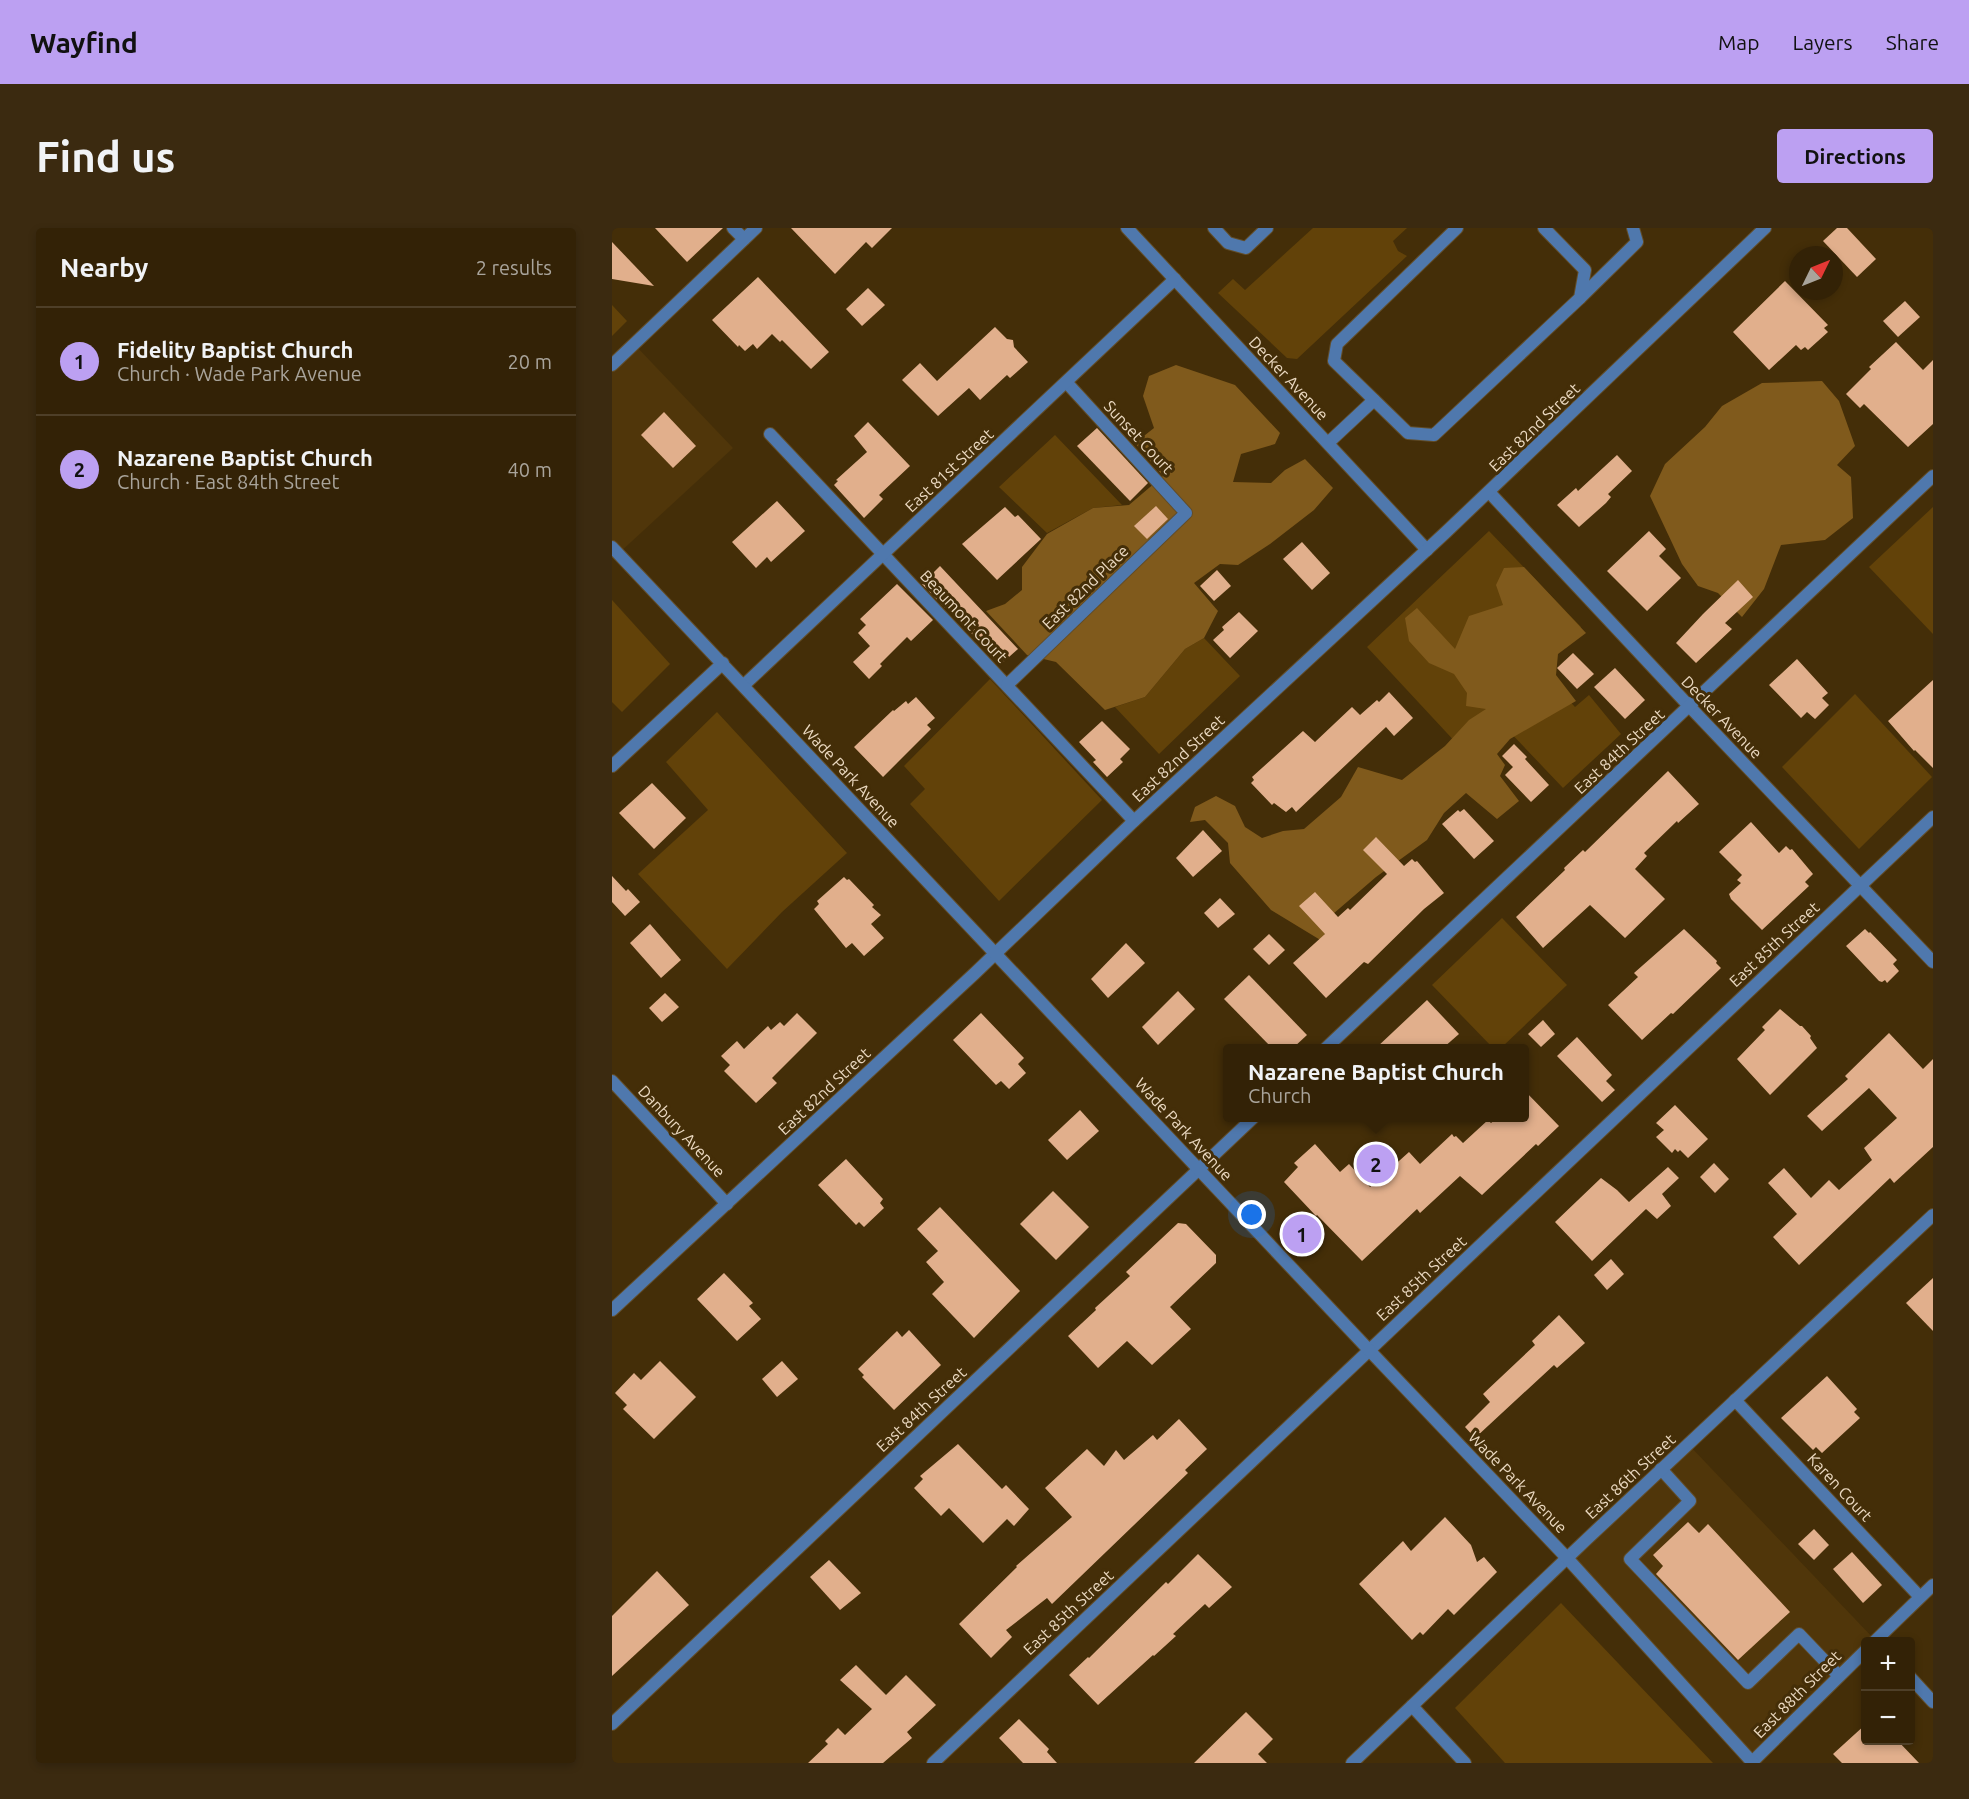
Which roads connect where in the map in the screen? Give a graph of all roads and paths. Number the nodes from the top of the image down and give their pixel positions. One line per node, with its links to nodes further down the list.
1 (733, 228): 10 (street)
2 (756, 228): 10 (street)
3 (1127, 228): 11 (street, Decker Avenue)
4 (1214, 228): 5 (street)
5 (1267, 228)
6 (1458, 228): 15 (street)
7 (1544, 228): 12 (street)
8 (1634, 228): 12 (street)
9 (1766, 228): 19 (street, East 82nd Street)
10 (744, 239): 13 (street)
11 (1175, 279): 14 (street, East 81st Street); 17 (street, Decker Avenue)
12 (1580, 298): 15 (street)
13 (612, 365)
14 (1067, 383): 20 (street, Sunset Court); 23 (street, East 81st Street)
15 (1374, 400): 17 (street)
16 (770, 434): 23 (street, Beaumont Court)
17 (1328, 443): 22 (street, Decker Avenue)
18 (1933, 476): 27 (street, East 84th Street)
19 (1489, 492): 22 (street, East 82nd Street); 27 (street, Decker Avenue)
20 (1186, 513): 26 (street, East 82nd Place)
21 (612, 547): 24 (street, Wade Park Avenue)
22 (1427, 550): 30 (street, East 82nd Street)
23 (883, 554): 25 (street, East 81st Street); 26 (street, Beaumont Court)
24 (723, 663): 25 (street, Wade Park Avenue); 28 (street)
25 (744, 685): 32 (street, Wade Park Avenue)
26 (1007, 685): 30 (street, Beaumont Court)
27 (1689, 707): 31 (street, Decker Avenue); 34 (street, East 84th Street)
28 (612, 766)
29 (1933, 818): 31 (street, East 85th Street)
30 (1134, 821): 32 (street, East 82nd Street)
31 (1860, 886): 33 (street, Decker Avenue); 41 (street, East 85th Street)
32 (995, 954): 37 (street, Wade Park Avenue); 38 (street, East 82nd Street)
33 (1933, 962)
34 (1330, 1044)
35 (612, 1081): 38 (street, Danbury Avenue)
36 (1249, 1122): 37 (street, East 84th Street)
37 (1199, 1168): 41 (street, Wade Park Avenue); 53 (street, East 84th Street)
38 (728, 1204): 40 (street, East 82nd Street)
39 (1933, 1215): 42 (street, East 86th Street)
40 (612, 1310)
41 (1369, 1350): 44 (street, Wade Park Avenue); 55 (street, East 85th Street)
42 (1736, 1400): 43 (street, East 86th Street); 46 (street, Karen Court)
43 (1661, 1469): 44 (street, East 86th Street); 49 (street)
44 (1567, 1558): 52 (street, East 86th Street); 54 (street, Wade Park Avenue)
45 (1933, 1585): 46 (street)
46 (1920, 1597): 47 (street)
47 (1879, 1637)
48 (1861, 1655): 49 (street, East 88th Street)
49 (1839, 1676): 54 (street, East 88th Street)
50 (1915, 1682): 51 (street)
51 (1933, 1702)
52 (1412, 1706): 56 (street, East 86th Street); 57 (street)
53 (612, 1724)
54 (1752, 1762)
55 (933, 1763)
56 (1352, 1763)
57 (1466, 1763)

